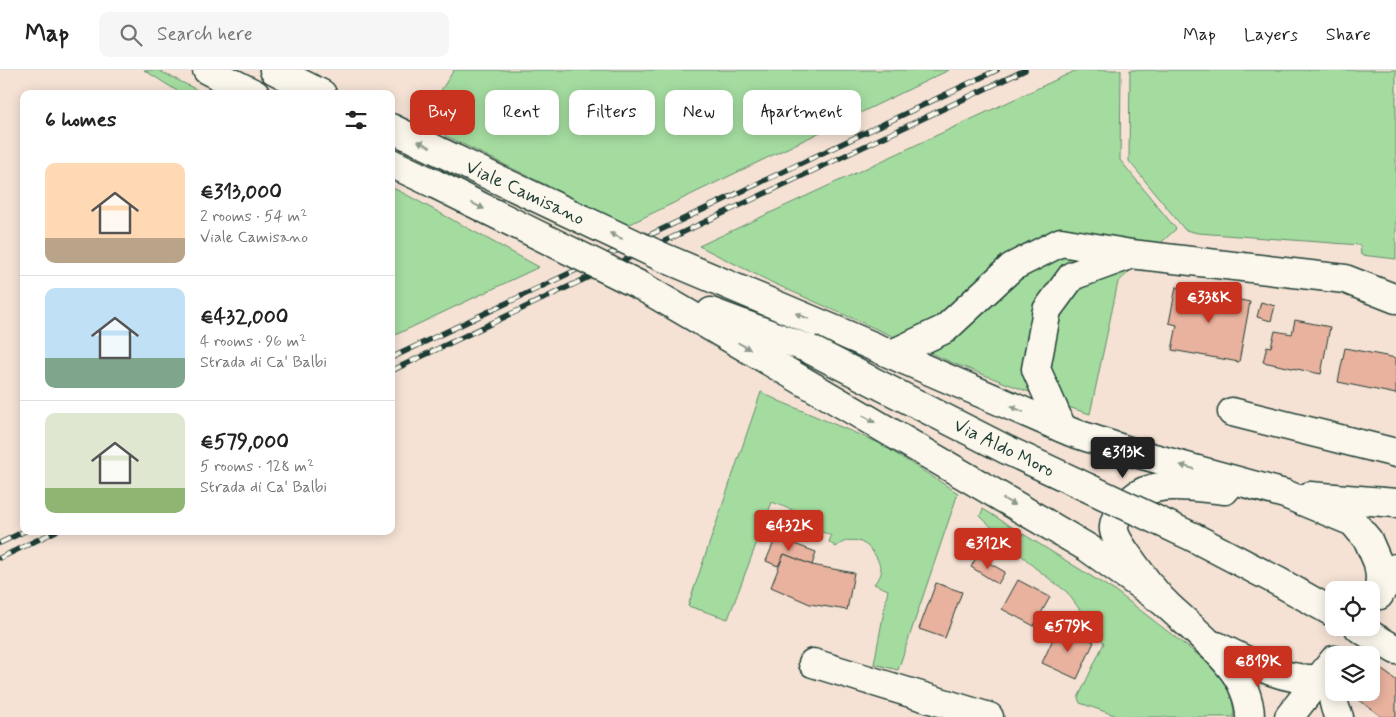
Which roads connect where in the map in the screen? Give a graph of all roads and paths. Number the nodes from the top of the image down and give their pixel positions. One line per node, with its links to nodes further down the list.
1 (207, 70): 3 (main road)
2 (274, 70): 4 (main road)
3 (247, 90)
4 (314, 90)
5 (395, 130): 8 (main road, Viale Camisano, one-way to 5, bridge)
6 (395, 164): 9 (main road, Viale Camisano, one-way to 9, bridge)
7 (1131, 254): 10 (main road); 12 (main road); 14 (main road)
8 (660, 256): 11 (main road, Via Aldo Moro); 12 (main road, one-way to 8)
9 (641, 286): 11 (main road, Via Aldo Moro); 20 (main road, one-way to 20)
10 (1396, 299)
11 (809, 349): 21 (main road, Via Aldo Moro, bridge)
12 (892, 354): 14 (main road, one-way to 12)
13 (1232, 412): 15 (main road)
14 (1062, 428): 16 (main road, one-way to 14)
15 (1396, 453)
16 (1284, 494): 17 (main road); 19 (main road); 20 (main road)
17 (1396, 503)
18 (1396, 568): 19 (main road)
19 (1382, 593)
20 (1165, 603): 23 (main road)
21 (1325, 608)
22 (1372, 636): 24 (main road)
23 (1209, 642): 26 (main road); 30 (main road)
24 (1396, 650)
25 (813, 663): 29 (main road)
26 (1325, 668)
27 (1325, 673): 31 (main road)
28 (1333, 701): 32 (main road)
29 (989, 717)
30 (1250, 717)
31 (1289, 717)
32 (1339, 717)

